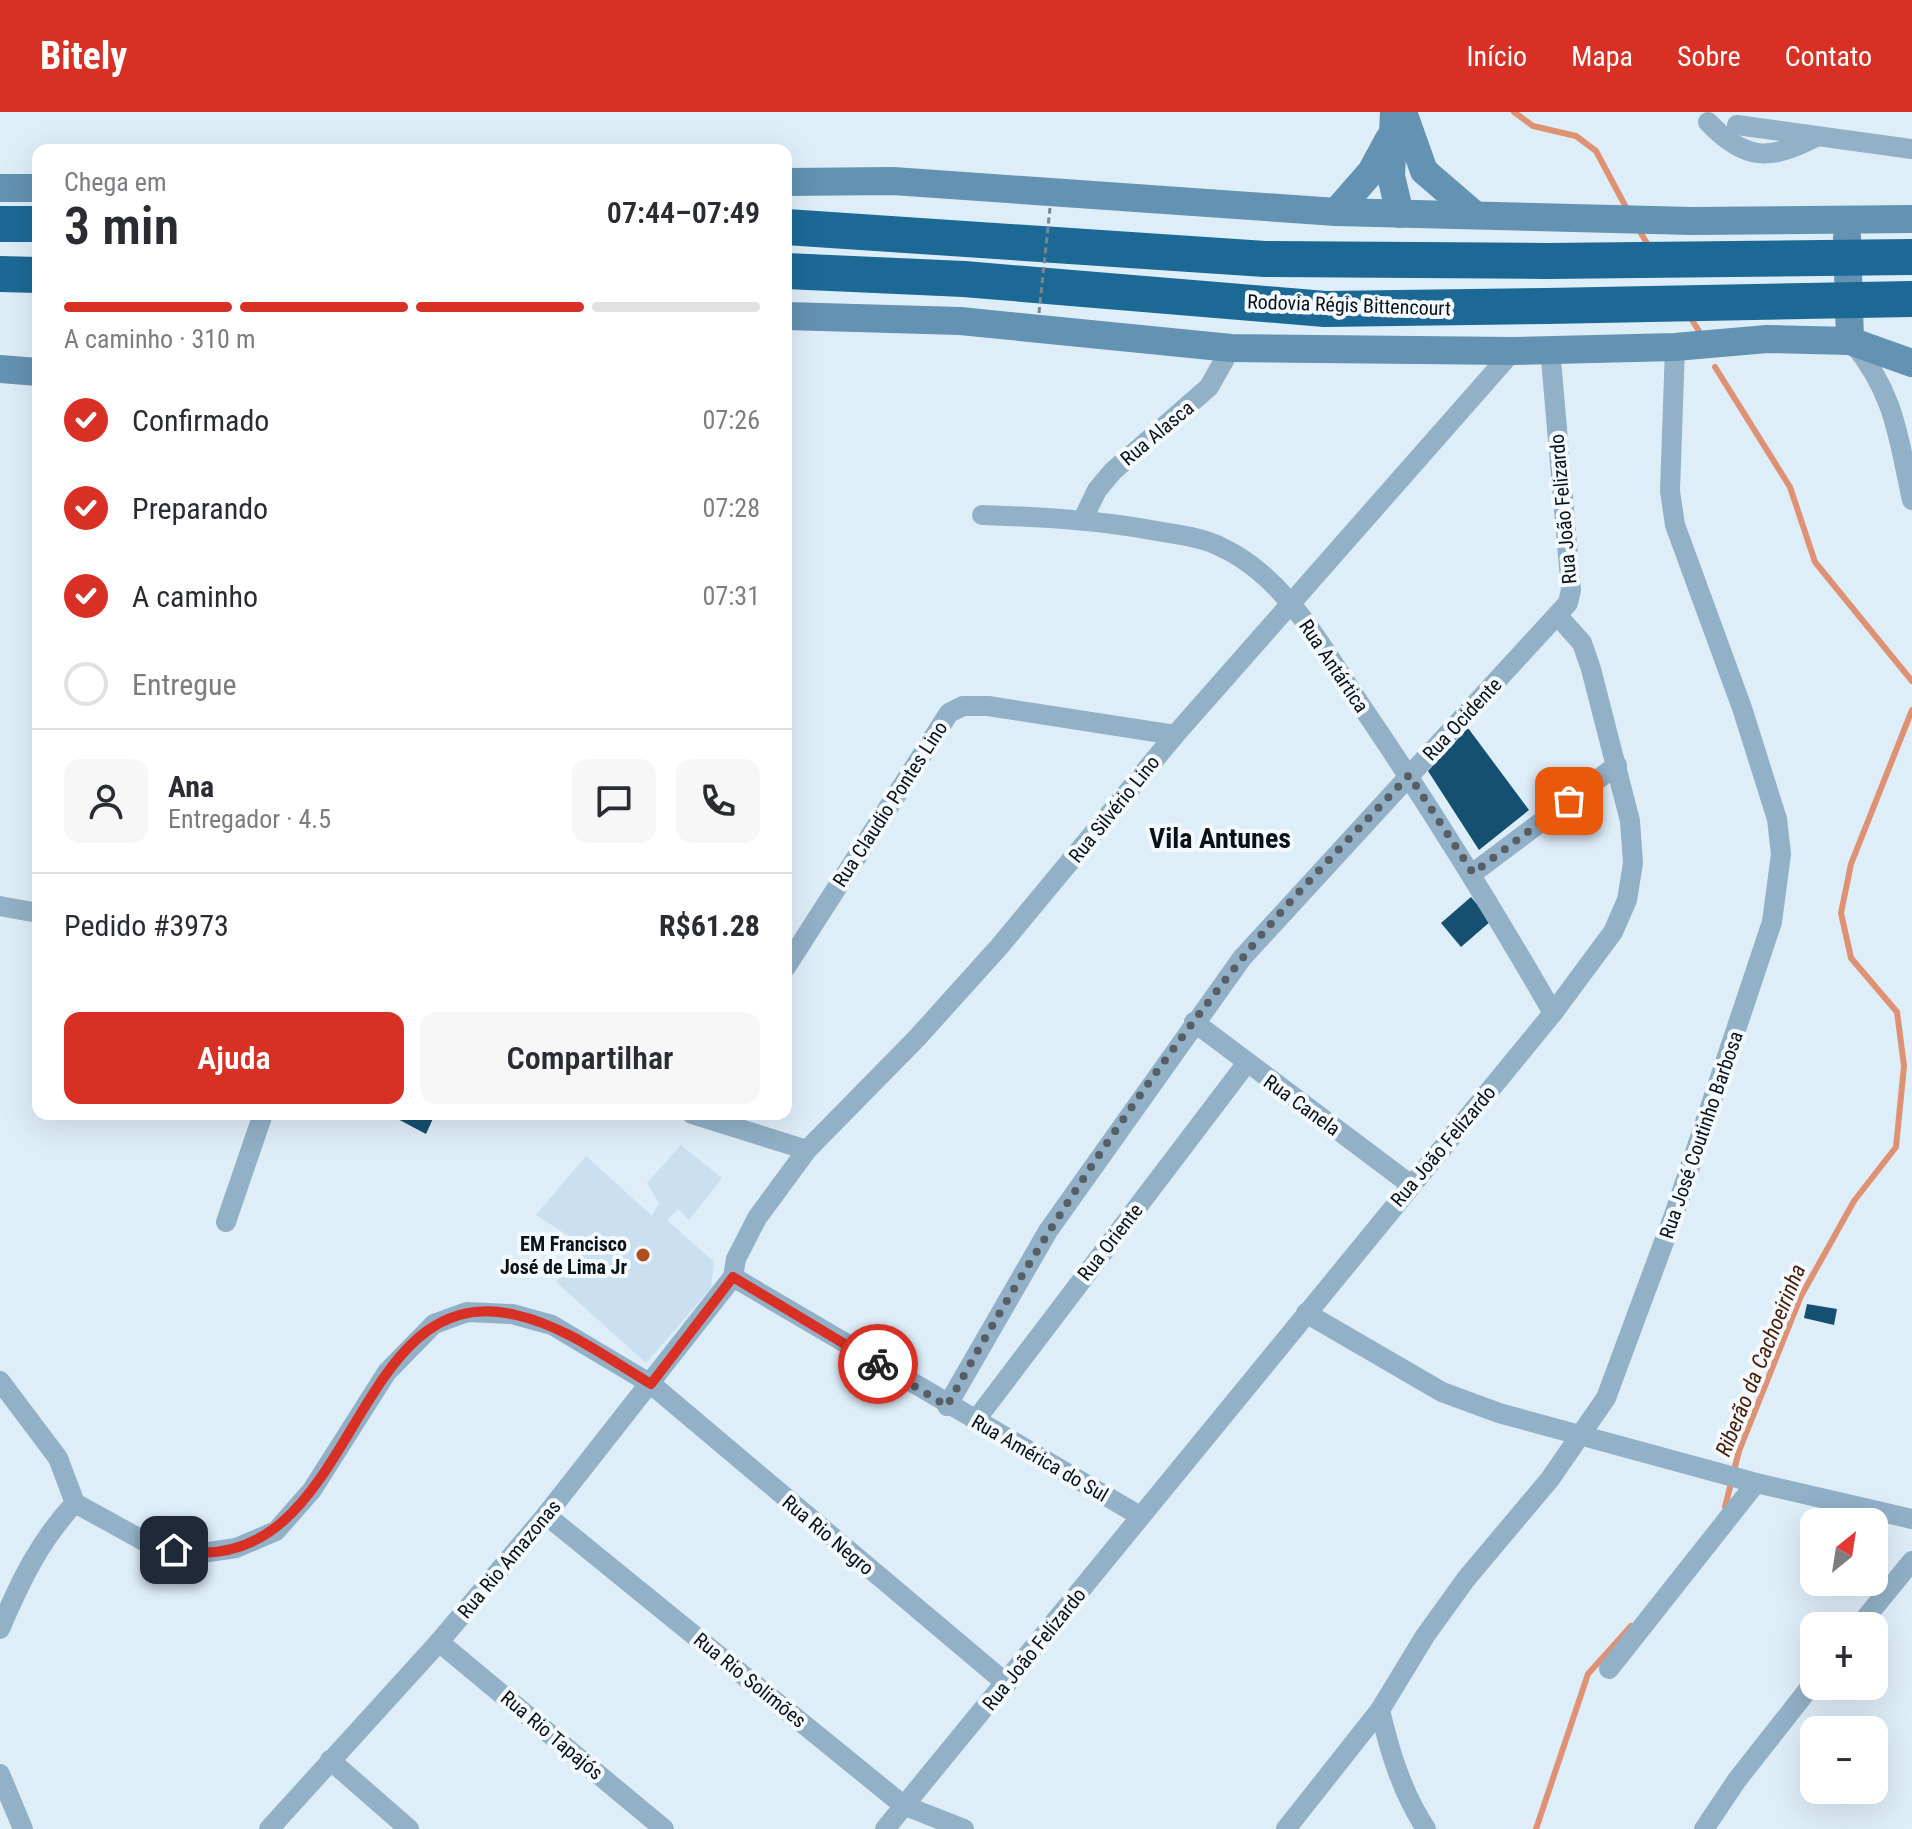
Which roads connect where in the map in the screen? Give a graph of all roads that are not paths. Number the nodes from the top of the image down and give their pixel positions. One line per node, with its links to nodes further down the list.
1 (1397, 119): 9 (street); 10 (street); 11 (street)
2 (1708, 122): 4 (street)
3 (1737, 125): 4 (street)
4 (1816, 137): 5 (street)
5 (1912, 149)
6 (792, 182): 9 (street)
7 (0, 188): 8 (street)
8 (32, 188)
9 (1336, 212): 10 (street)
10 (1400, 214): 11 (street)
11 (1475, 215): 14 (street)
12 (1847, 219): 13 (street); 14 (street); 25 (street)
13 (1912, 219)
14 (1767, 221): 24 (street)
15 (0, 224): 16 (highway)
16 (32, 224)
17 (792, 227): 18 (highway, bridge)
18 (1912, 257)
19 (792, 271): 22 (highway, Rodovia Régis Bittencourt, bridge)
20 (0, 274): 21 (highway)
21 (32, 275)
22 (1912, 299)
23 (792, 316): 27 (street)
24 (1767, 339): 25 (street); 26 (street)
25 (1850, 341): 30 (street); 33 (street)
26 (1675, 347): 28 (street); 59 (street, Rua José Coutinho Barbosa)
27 (1231, 348): 29 (street); 35 (street, Rua Alasca)
28 (1550, 348): 29 (street); 37 (street, Rua João Felizardo)
29 (1513, 351): 36 (street, Rua Silvério Lino)
30 (1912, 363)
31 (0, 369): 32 (street)
32 (32, 372)
33 (1912, 500)
34 (982, 515): 35 (street, Rua Antártica)
35 (1083, 519): 36 (street, Rua Antártica)
36 (1290, 602): 38 (street, Rua Silvério Lino); 40 (street, Rua Antártica)
37 (1558, 616): 39 (street, Rua João Felizardo); 40 (street, Rua Ocidente)
38 (1175, 735): 44 (street, Rua Claudio Pontes Lino); 50 (street, Rua Silvério Lino)
39 (1617, 765): 41 (street); 45 (street, Rua João Felizardo)
40 (1409, 775): 41 (street, Rua Antártica); 46 (street, Rua Ocidente)
41 (1473, 873): 45 (street, Rua Antártica)
42 (0, 906): 43 (street)
43 (32, 912)
44 (792, 958)
45 (1553, 1013): 51 (street, Rua João Felizardo)
46 (1194, 1022): 47 (street, Rua Canela); 57 (street, Rua Ocidente)
47 (1246, 1064): 51 (street, Rua Canela); 58 (street, Rua Oriente)
48 (261, 1120): 52 (street)
49 (712, 1120): 50 (street)
50 (807, 1150): 53 (street, Rua Silvério Lino)
51 (1411, 1185): 54 (street, Rua João Felizardo)
52 (226, 1222)
53 (733, 1277): 56 (street, Rua Rio Amazonas); 57 (street, Rua América do Sul)
54 (1306, 1313): 59 (street); 63 (street, Rua João Felizardo)
55 (0, 1381): 61 (street)
56 (651, 1384): 61 (street, Rua Rio Negro); 62 (street, Rua Rio Amazonas); 70 (street, Rua Rio Negro)
57 (947, 1406): 58 (street, Rua América do Sul)
58 (975, 1421): 63 (street, Rua América do Sul)
59 (1583, 1436): 60 (street); 72 (street, Rua José Coutinho Barbosa)
60 (1750, 1482): 64 (street); 69 (street)
61 (75, 1503): 67 (street)
62 (546, 1515): 68 (street, Rua Rio Amazonas); 75 (street, Rua Rio Solimões)
63 (1140, 1516): 70 (street, Rua João Felizardo)
64 (1912, 1519)
65 (1912, 1561): 66 (street)
66 (1870, 1612)
67 (0, 1629)
68 (439, 1642): 73 (street, Rua Rio Amazonas); 79 (street, Rua Rio Tapajós)
69 (1609, 1669)
70 (1007, 1684): 75 (street, Rua João Felizardo)
71 (1800, 1700): 84 (street)
72 (1380, 1710): 82 (street, Rua José Coutinho Barbosa); 83 (street)
73 (330, 1760): 77 (street, Rua Rio Amazonas); 78 (street)
74 (0, 1774): 76 (street)
75 (903, 1805): 80 (street, Rua João Felizardo); 81 (street, Rua Rio Solimões)
76 (23, 1829)
77 (269, 1829)
78 (409, 1829)
79 (664, 1829)
80 (885, 1829)
81 (964, 1829)
82 (1286, 1829)
83 (1426, 1829)
84 (1704, 1829)

